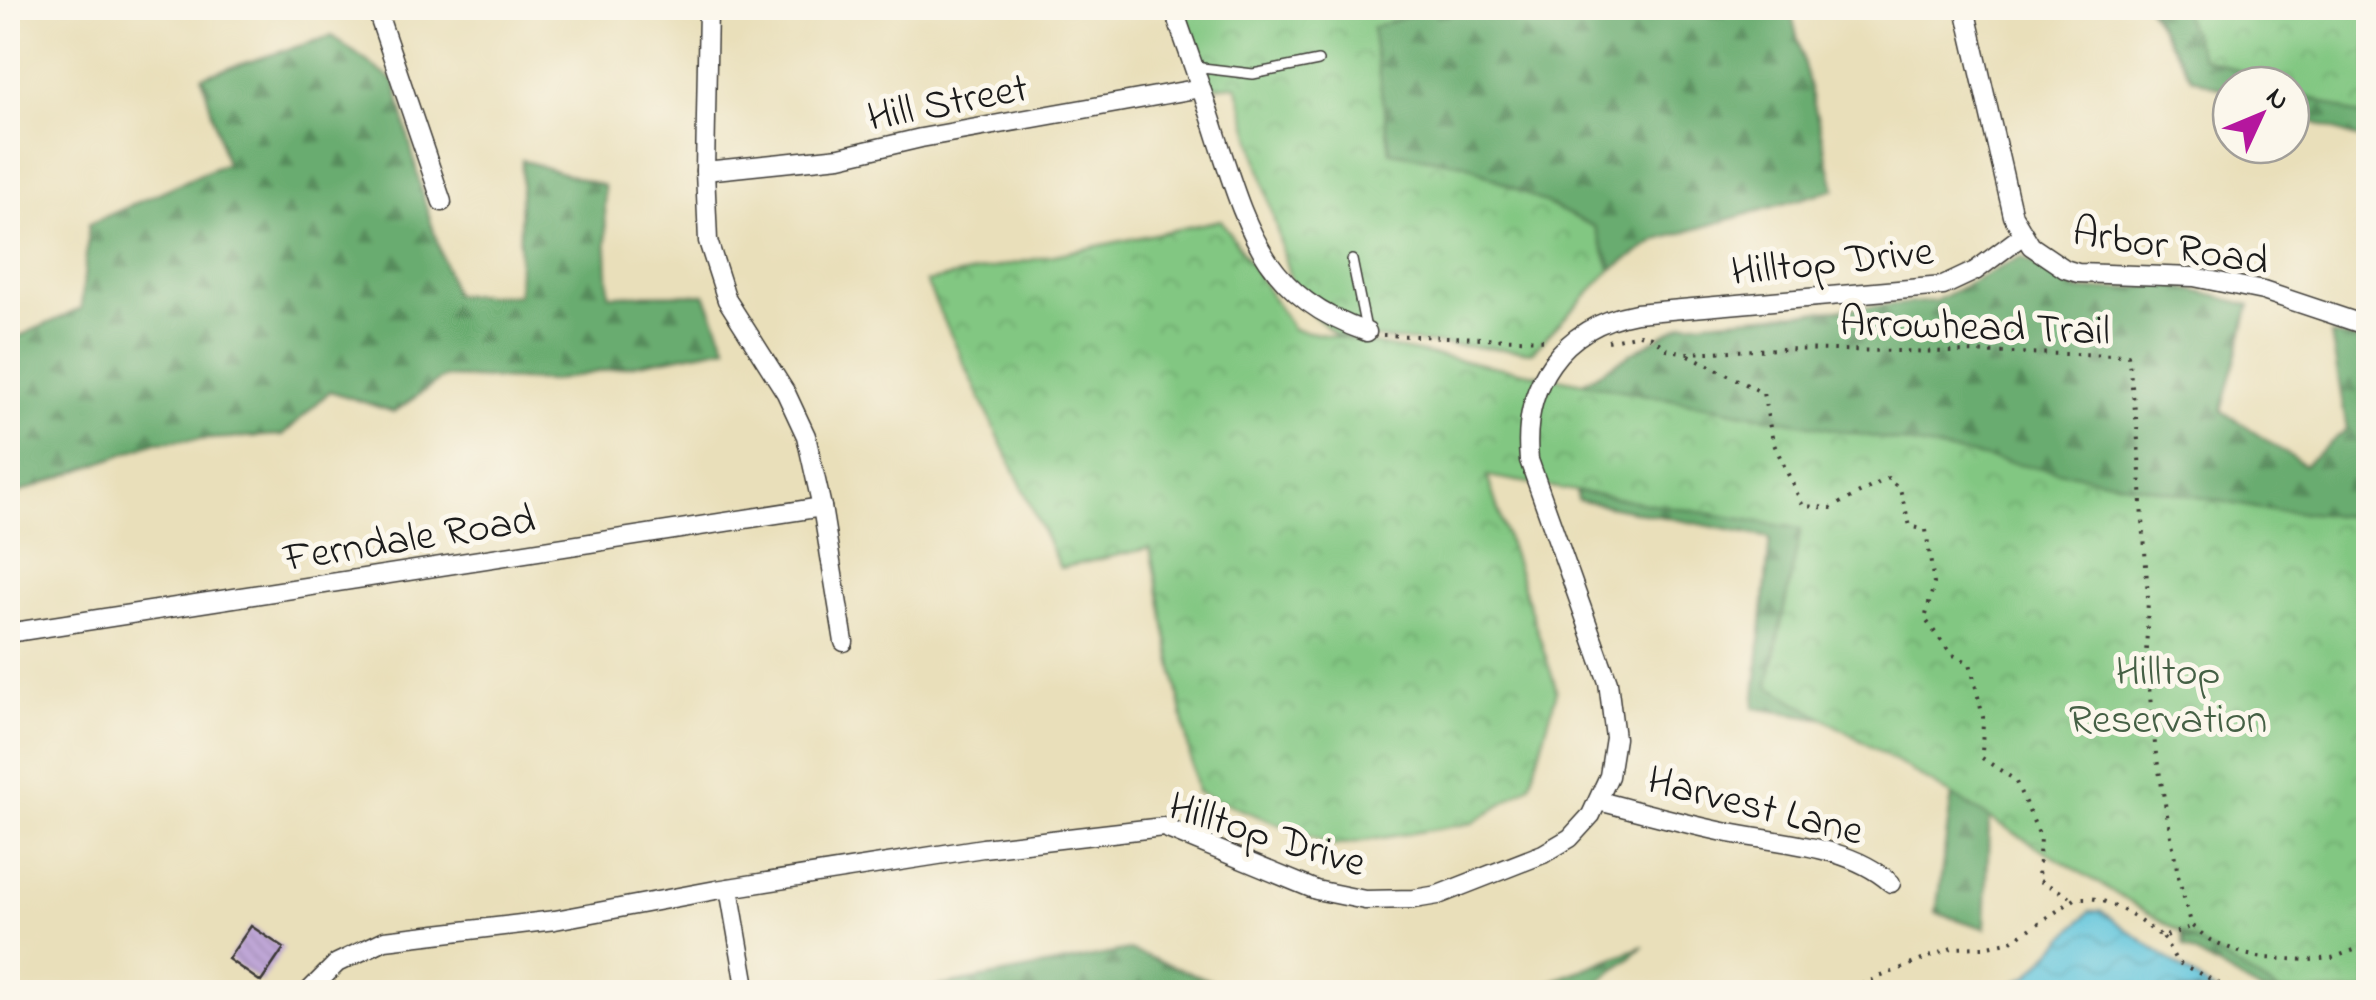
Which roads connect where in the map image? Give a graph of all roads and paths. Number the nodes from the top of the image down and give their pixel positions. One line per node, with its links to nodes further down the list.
1 (376, 8): 9 (street)
2 (708, 8): 8 (street)
3 (1173, 8): 6 (street)
4 (1966, 8): 10 (street, Arbor Road)
5 (1318, 61): 6 (lane)
6 (1194, 68): 7 (street)
7 (1201, 88): 8 (street, Hill Street); 13 (street)
8 (705, 171): 17 (street)
9 (442, 202)
10 (2023, 235): 12 (street, Arbor Road); 14 (street, Hilltop Drive)
11 (1352, 260): 13 (lane)
12 (2368, 326)
13 (1367, 332): 14 (path)
14 (1572, 342): 20 (street, Hilltop Drive)
15 (1607, 342): 16 (path, Arrowhead Trail)
16 (1686, 353): 23 (path); 24 (path, Arrowhead Trail)
17 (822, 508): 18 (street, Ferndale Road); 19 (street)
18 (8, 633)
19 (844, 642)
20 (1599, 801): 21 (street, Harvest Lane); 22 (street, Hilltop Drive)
21 (1891, 883)
22 (729, 888): 27 (street, Hilltop Drive); 28 (street)
23 (2075, 899): 25 (path); 29 (path)
24 (2192, 926): 25 (path); 26 (path)
25 (2162, 938): 30 (path)
26 (2368, 944)
27 (308, 992)
28 (747, 992)
29 (1842, 992)
30 (2236, 992)

